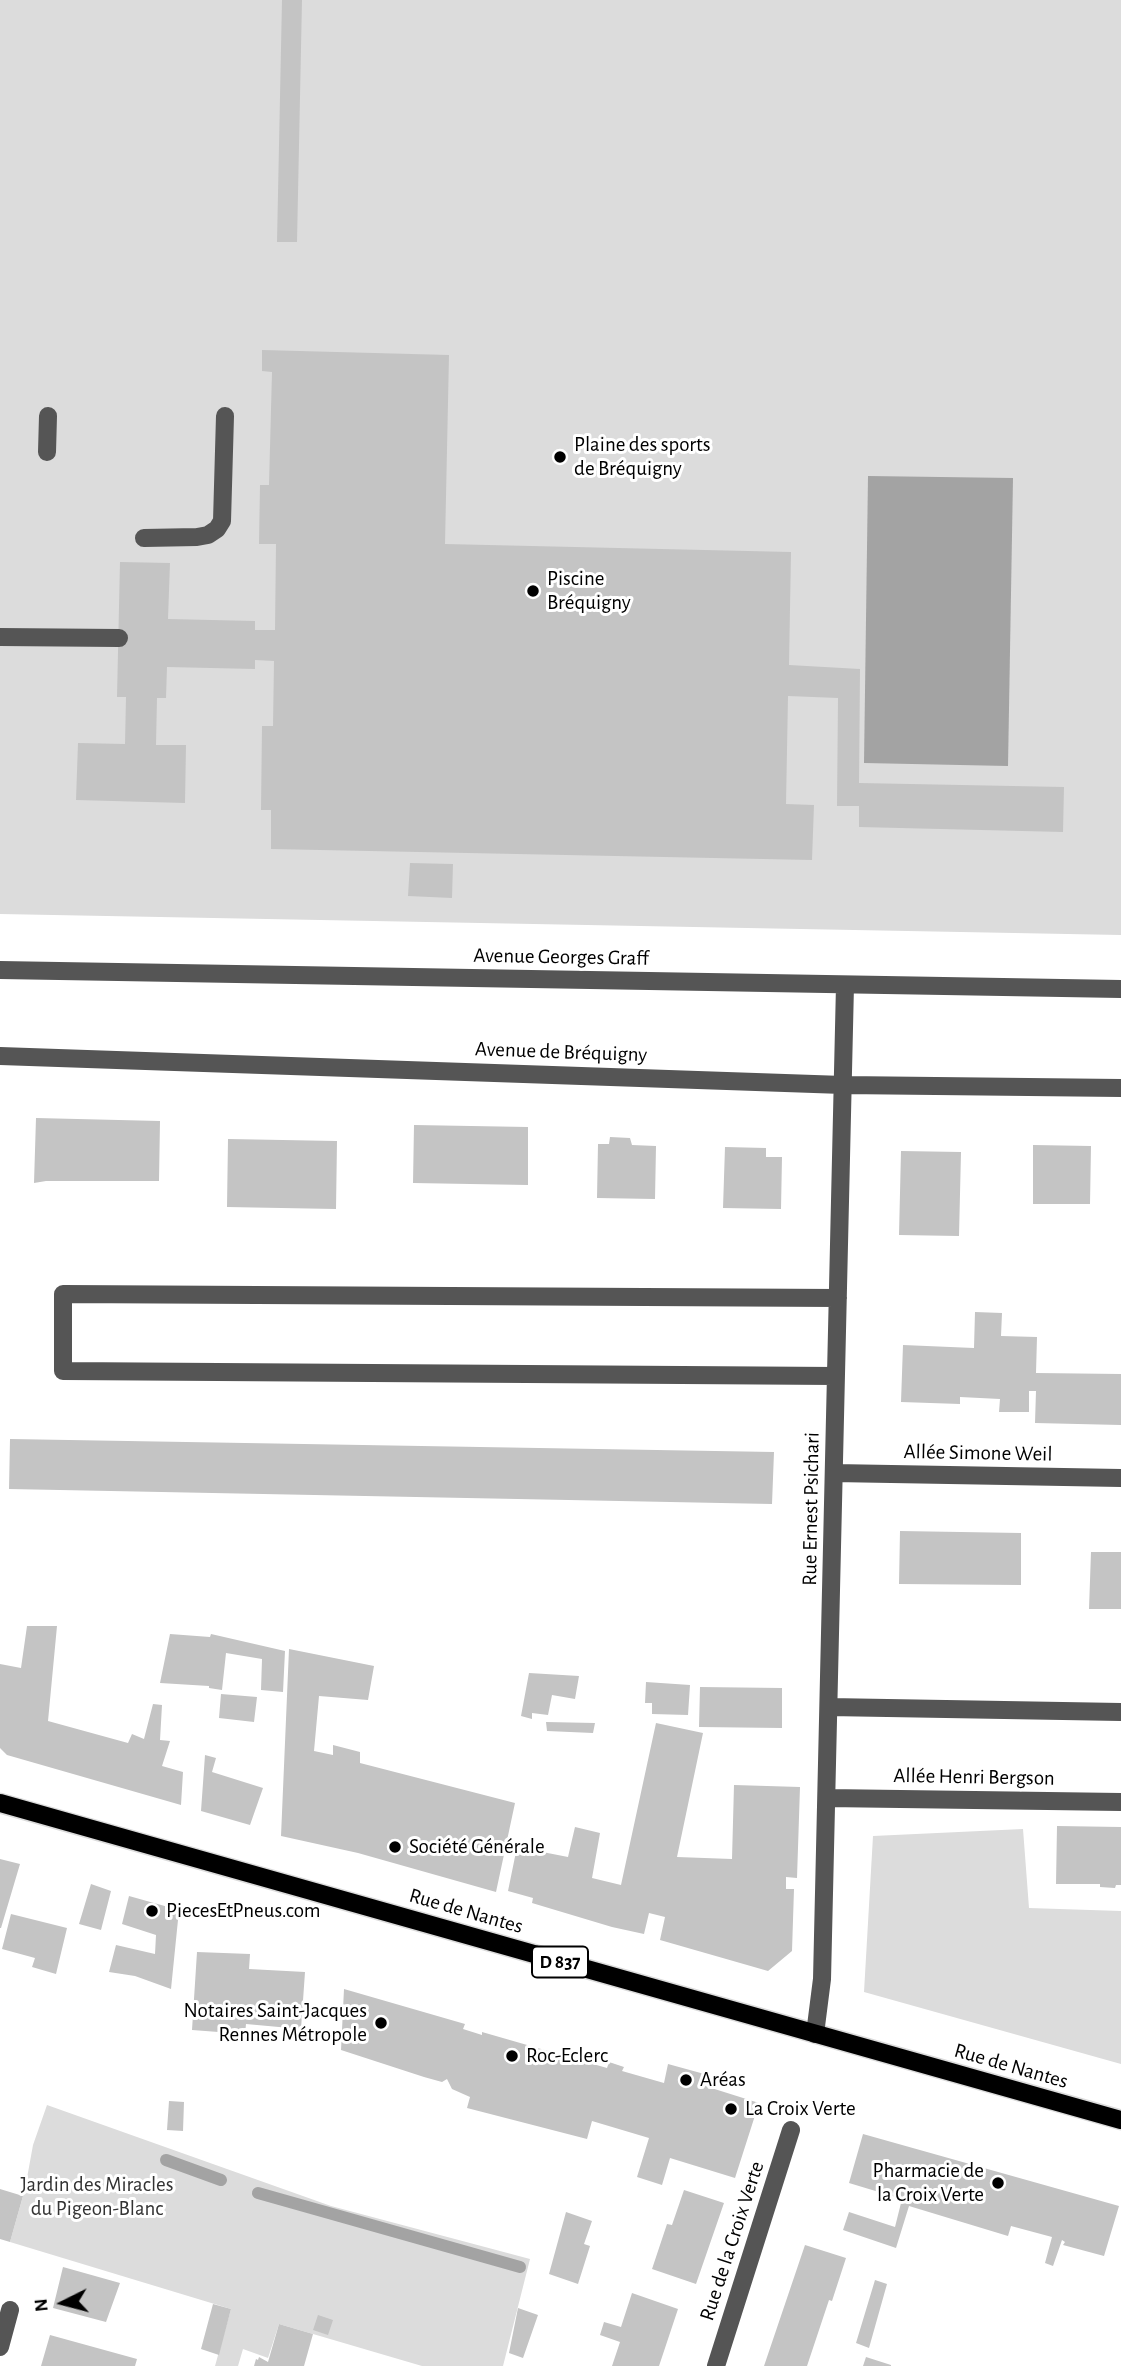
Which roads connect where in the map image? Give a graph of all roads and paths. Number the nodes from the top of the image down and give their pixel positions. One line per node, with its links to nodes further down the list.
1 (48, 416): 3 (street)
2 (225, 416): 4 (street)
3 (47, 452)
4 (144, 538)
5 (0, 637): 6 (street)
6 (119, 638)
7 (0, 970): 8 (street, Avenue Georges Graff)
8 (845, 985): 9 (street, Avenue Georges Graff); 11 (street, Rue Ernest Psichari)
9 (1121, 989)
10 (0, 1056): 11 (street, Avenue de Bréquigny)
11 (843, 1084): 12 (street, Avenue de Bréquigny); 13 (street, Rue Ernest Psichari)
12 (1121, 1088)
13 (838, 1298): 14 (street, Rue Ernest Psichari); 14 (street)
14 (836, 1376): 15 (street, Rue Ernest Psichari)
15 (834, 1473): 16 (street, Allée Simone Weil); 17 (street, Rue Ernest Psichari)
16 (1121, 1478)
17 (829, 1707): 18 (street); 19 (street, Rue Ernest Psichari)
18 (1121, 1712)
19 (827, 1798): 20 (street, Allée Henri Bergson); 22 (street, Rue Ernest Psichari)
20 (1121, 1802)
21 (0, 1803): 22 (main road, Rue de Nantes / D 837)
22 (815, 2034): 23 (main road, Rue de Nantes / D 837)
23 (1121, 2120)
24 (791, 2130): 27 (street, Rue de la Croix Verte)
25 (10, 2310): 26 (street)
26 (0, 2347)
27 (716, 2366)

